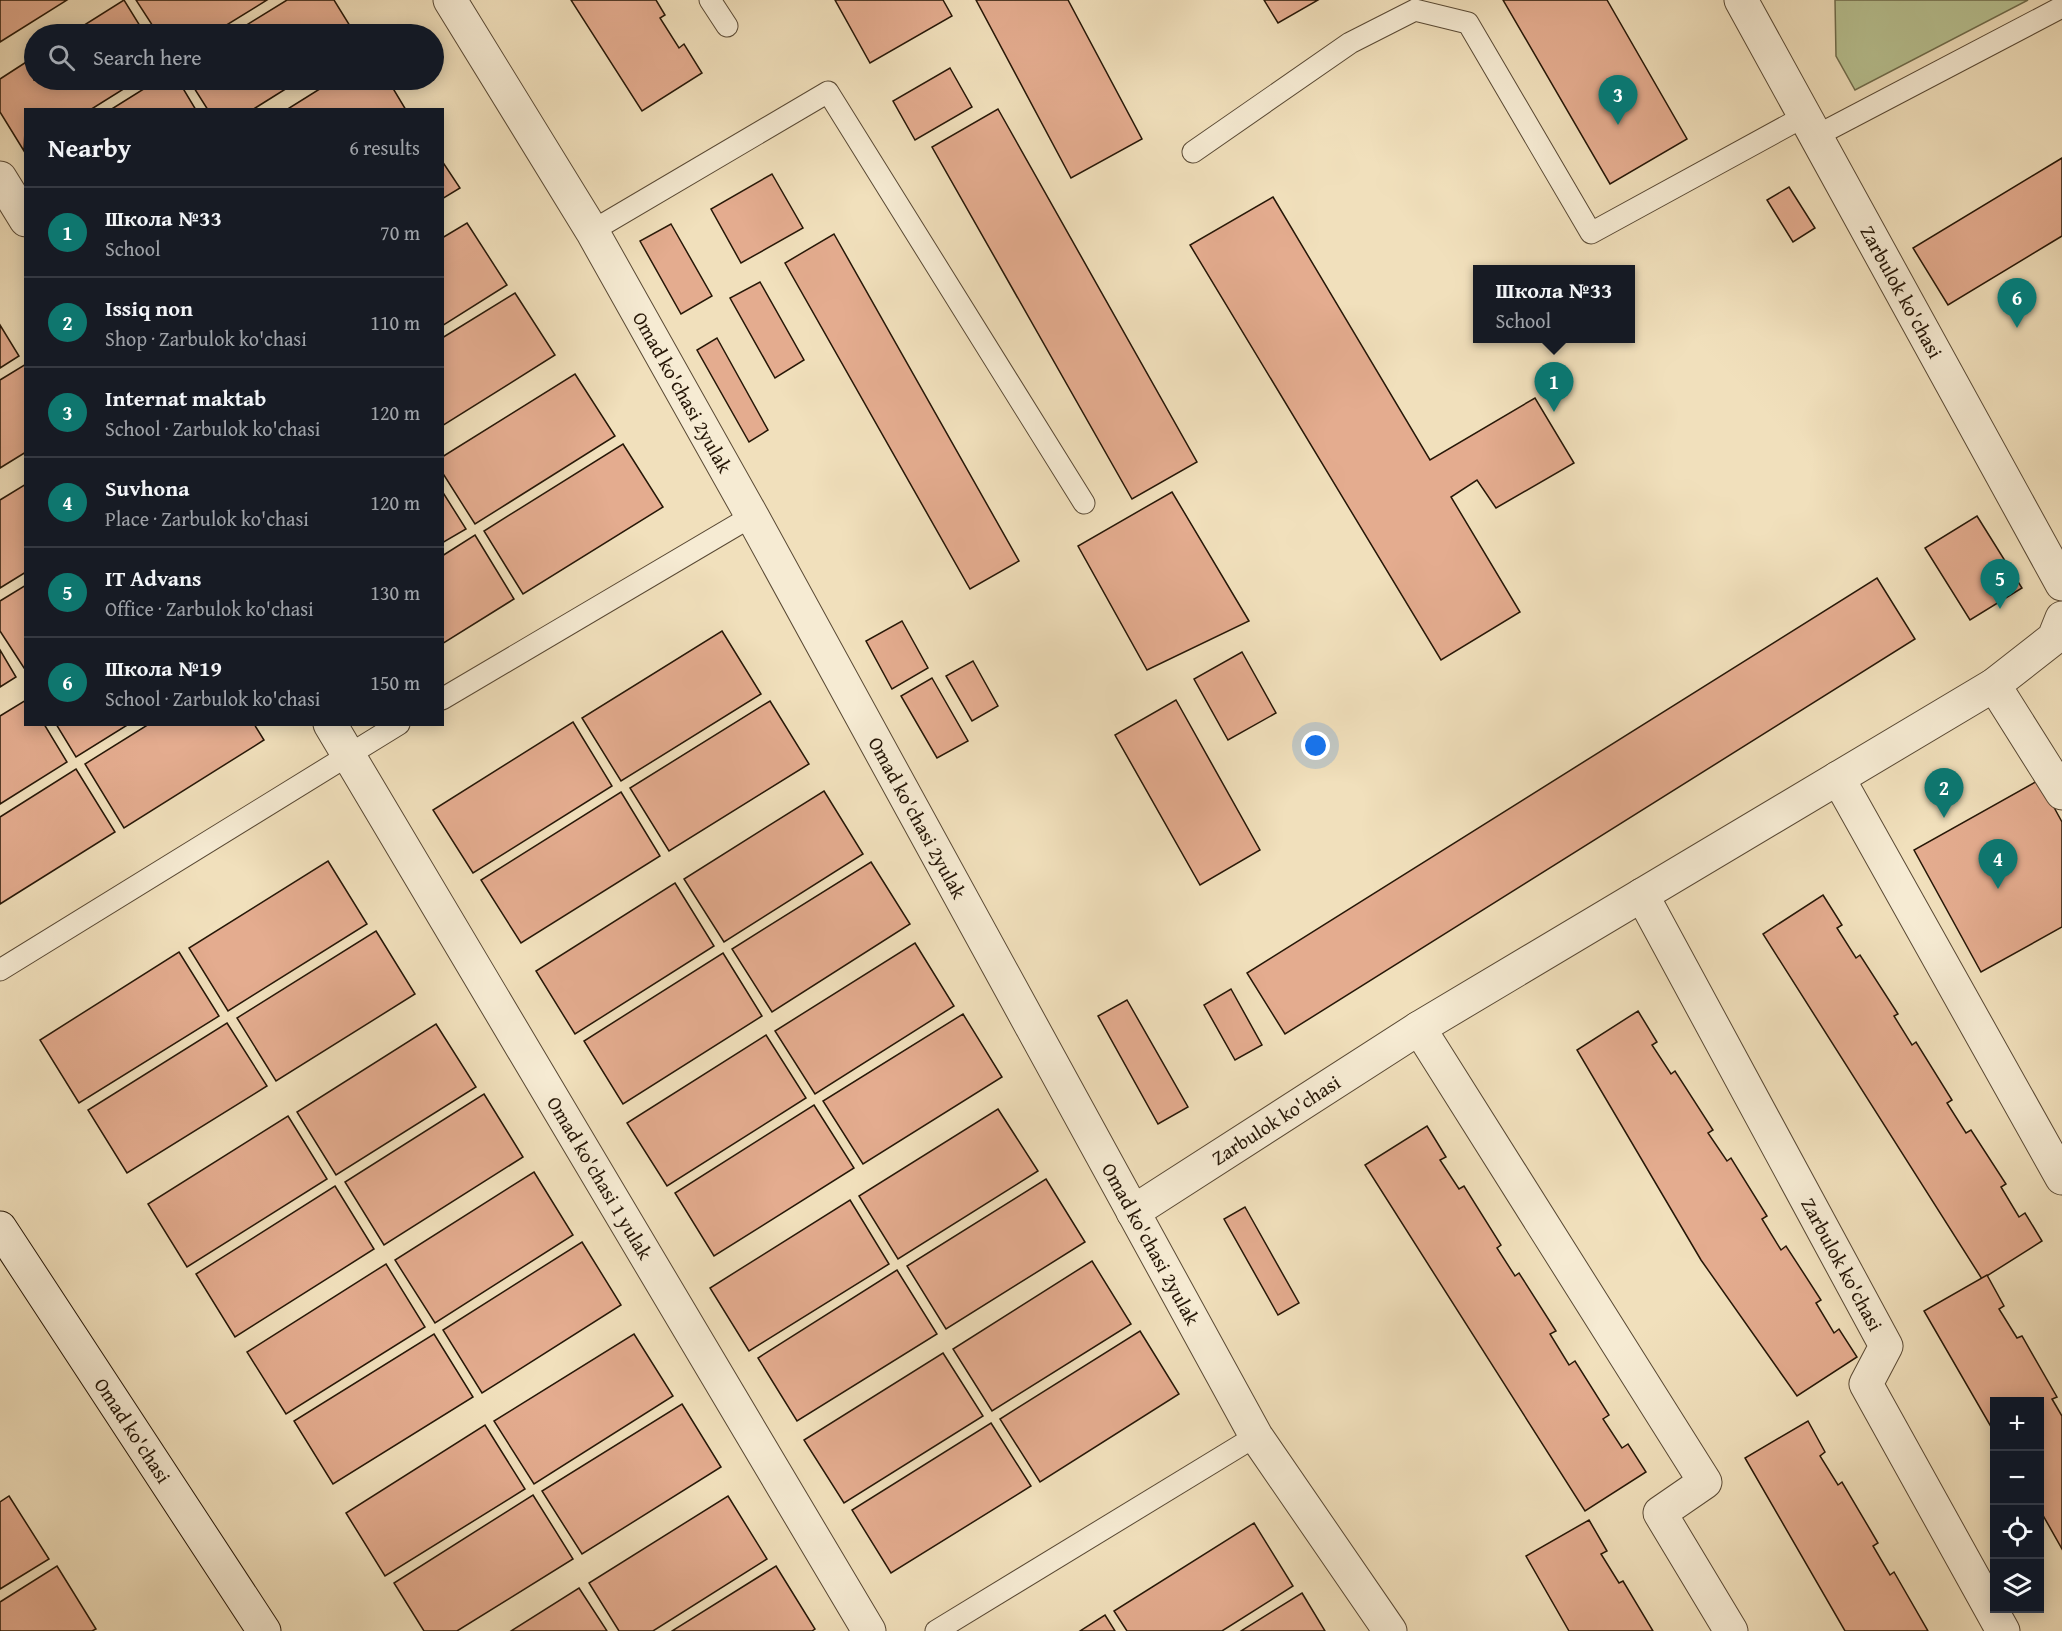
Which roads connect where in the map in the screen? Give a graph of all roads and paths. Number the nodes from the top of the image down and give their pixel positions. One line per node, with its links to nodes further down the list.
1 (450, 0): 10 (street, Omad ko'chasi 2yulak)
2 (710, 0): 5 (lane)
3 (1741, 0): 6 (street, Zarbulok ko'chasi)
4 (2062, 7): 6 (lane)
5 (727, 26)
6 (1811, 126): 7 (lane); 13 (street, Zarbulok ko'chasi)
7 (1193, 152)
8 (0, 177): 9 (street)
9 (24, 217)
10 (592, 231): 11 (lane); 12 (street, Omad ko'chasi 2yulak)
11 (1084, 503)
12 (752, 516): 16 (lane); 26 (street, Omad ko'chasi 2yulak)
13 (2062, 584)
14 (2062, 618): 15 (street, Zarbulok ko'chasi)
15 (1994, 685): 20 (street, Zarbulok ko'chasi); 21 (street)
16 (444, 698)
17 (331, 726): 19 (street, Omad ko'chasi 1 yulak)
18 (396, 726): 19 (lane)
19 (348, 755): 23 (lane); 30 (street, Omad ko'chasi 1 yulak)
20 (1838, 778): 22 (street, Zarbulok ko'chasi); 25 (street)
21 (2062, 793)
22 (1642, 895): 24 (street, Zarbulok ko'chasi); 34 (street, Zarbulok ko'chasi)
23 (0, 970)
24 (1419, 1028): 26 (street, Zarbulok ko'chasi); 33 (street)
25 (2062, 1178)
26 (1133, 1212): 28 (street, Omad ko'chasi 2yulak)
27 (0, 1228): 29 (street, Omad ko'chasi)
28 (1256, 1436): 31 (lane); 32 (street, Omad ko'chasi 2yulak)
29 (264, 1631)
30 (869, 1631)
31 (936, 1631)
32 (1390, 1631)
33 (1731, 1631)
34 (2003, 1631)

